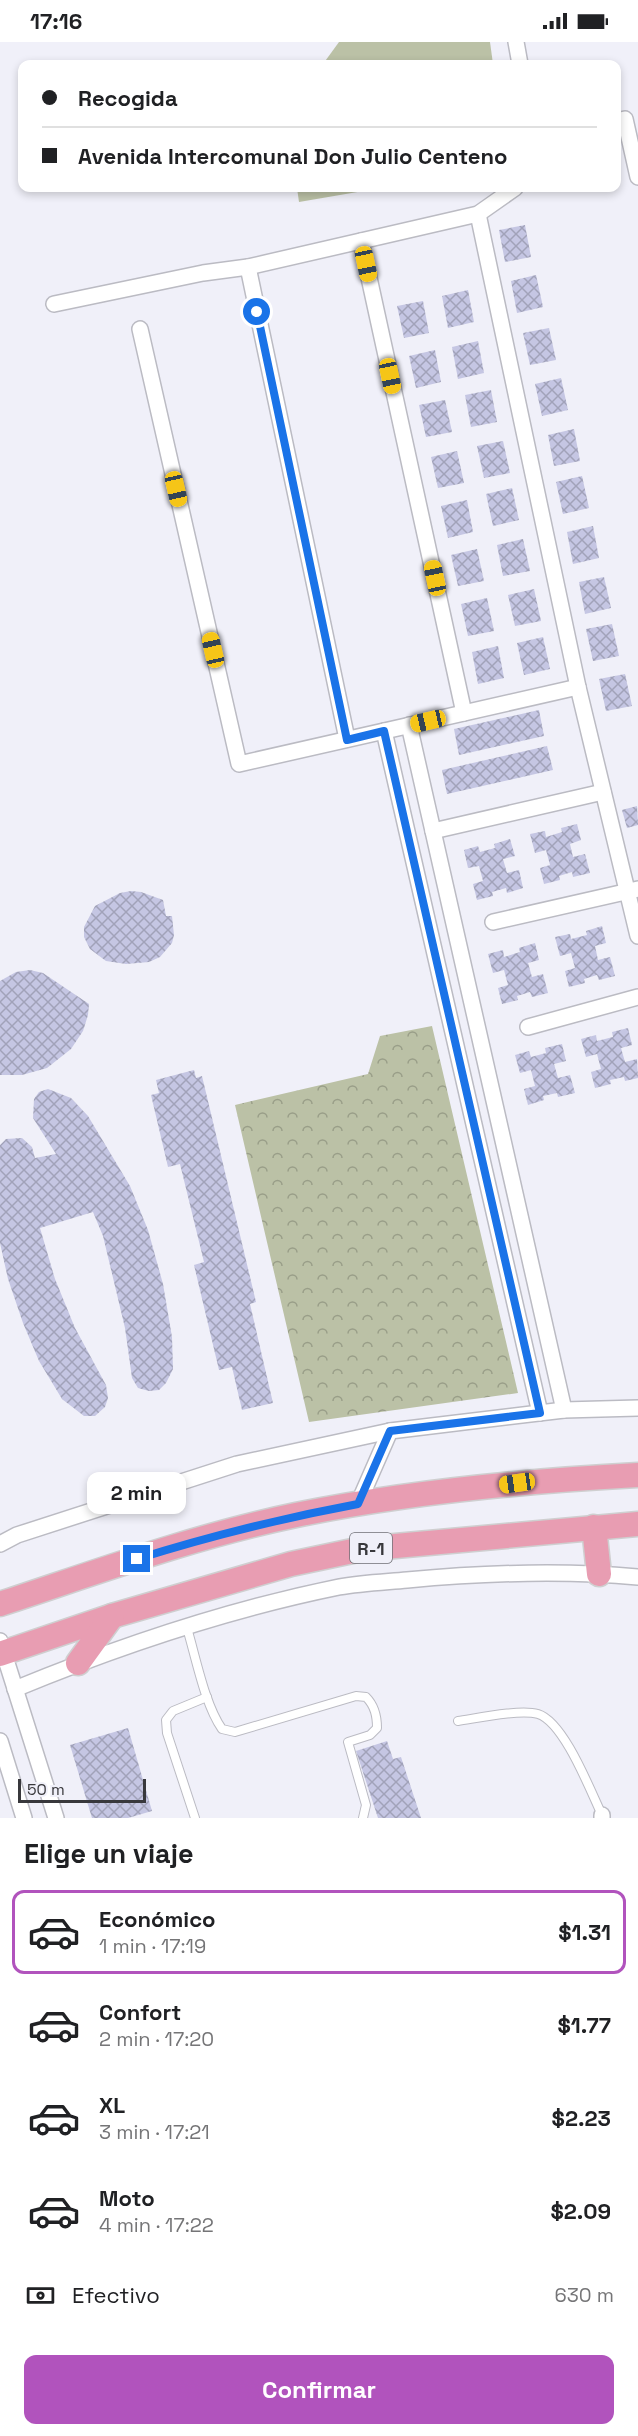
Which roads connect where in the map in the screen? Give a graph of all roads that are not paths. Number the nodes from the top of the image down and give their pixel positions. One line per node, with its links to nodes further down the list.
1 (516, 42): 2 (street)
2 (519, 60)
3 (621, 120): 4 (street)
4 (638, 177)
5 (509, 192): 6 (street)
6 (478, 214): 7 (street); 11 (street)
7 (361, 241): 8 (street); 12 (street)
8 (248, 267): 9 (street); 15 (street)
9 (54, 304)
10 (140, 329): 15 (street)
11 (578, 687): 12 (street); 16 (street)
12 (464, 713): 13 (street)
13 (409, 725): 14 (street); 17 (street)
14 (384, 731): 15 (street); 24 (street)
15 (347, 740)
16 (603, 792): 17 (street); 18 (street)
17 (433, 831): 23 (street)
18 (633, 890): 19 (street); 20 (street)
19 (493, 922)
20 (638, 936)
21 (638, 997): 22 (street)
22 (528, 1028)
23 (478, 1031): 24 (street); 26 (street)
24 (455, 1036): 27 (street)
25 (638, 1408): 26 (street)
26 (564, 1410): 27 (street)
27 (540, 1413): 28 (street)
28 (390, 1431): 30 (street); 33 (street)
29 (638, 1475): 30 (main road, R-1)
30 (358, 1504): 36 (main road, R-1)
31 (638, 1524): 32 (main road, R-1)
32 (594, 1527): 34 (main road); 37 (main road, R-1)
33 (0, 1544)
34 (599, 1574): 35 (street); 38 (street)
35 (638, 1577)
36 (0, 1604)
37 (112, 1616): 39 (main road, R-1); 40 (main road)
38 (187, 1628): 40 (street); 42 (lane)
39 (1, 1649): 41 (street)
40 (78, 1663): 41 (street)
41 (15, 1689): 47 (street)
42 (207, 1697): 48 (lane); 49 (lane)
43 (459, 1721): 45 (lane)
44 (0, 1741): 46 (street)
45 (602, 1816)
46 (24, 1818)
47 (56, 1818)
48 (195, 1818)
49 (363, 1818)

